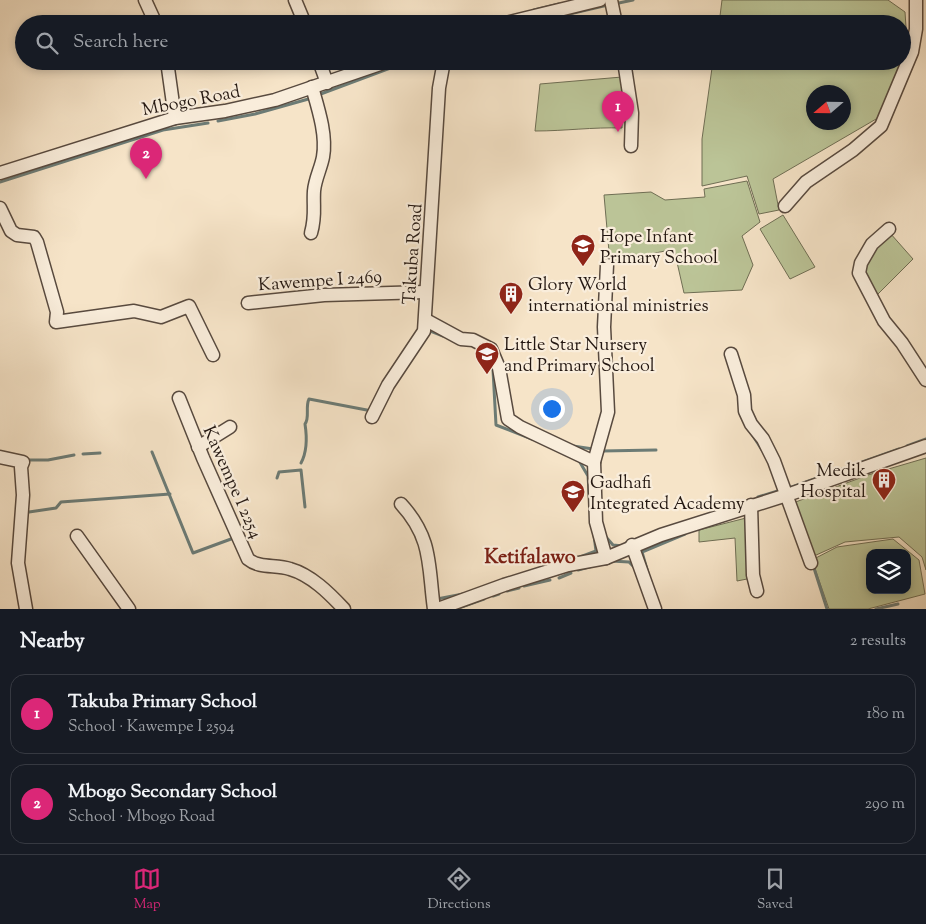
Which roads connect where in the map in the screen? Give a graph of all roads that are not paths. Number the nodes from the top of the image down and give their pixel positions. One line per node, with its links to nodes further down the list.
1 (145, 0): 6 (street)
2 (295, 0): 7 (street)
3 (600, 0): 8 (street)
4 (610, 0): 9 (street)
5 (916, 0): 10 (street)
6 (152, 15)
7 (301, 15)
8 (539, 15)
9 (614, 15)
10 (911, 54)
11 (168, 70): 19 (street)
12 (322, 70): 17 (street)
13 (363, 70): 17 (street, Mbogo Road)
14 (442, 70): 27 (street, Takuba Road)
15 (625, 70): 20 (street)
16 (904, 70): 22 (street)
17 (327, 83): 18 (street, Mbogo Road)
18 (312, 87): 19 (street, Mbogo Road); 25 (street)
19 (175, 118): 21 (street, Mbogo Road)
20 (632, 146)
21 (0, 173)
22 (785, 206)
23 (0, 208): 31 (street)
24 (889, 229): 32 (street)
25 (311, 233)
26 (607, 265): 39 (street)
27 (425, 292): 28 (street, Kawempe I 2469); 29 (street, Takuba Road)
28 (248, 303)
29 (426, 320): 34 (street); 39 (street, Takuba Road)
30 (731, 354): 40 (street)
31 (212, 356)
32 (926, 380)
33 (179, 398): 37 (street, Kawempe I 2254)
34 (372, 417)
35 (230, 427): 37 (street)
36 (926, 446): 40 (street)
37 (198, 447): 50 (street, Kawempe I 2254)
38 (0, 457): 48 (street)
39 (594, 462): 45 (street)
40 (786, 495): 42 (street); 46 (street)
41 (401, 504): 51 (street)
42 (751, 505): 44 (street); 47 (street)
43 (77, 536): 49 (street)
44 (632, 546): 45 (street); 53 (street)
45 (606, 558): 52 (street)
46 (811, 563)
47 (757, 591)
48 (26, 609)
49 (129, 609)
50 (344, 609)
51 (434, 609)
52 (438, 609)
53 (655, 609)

